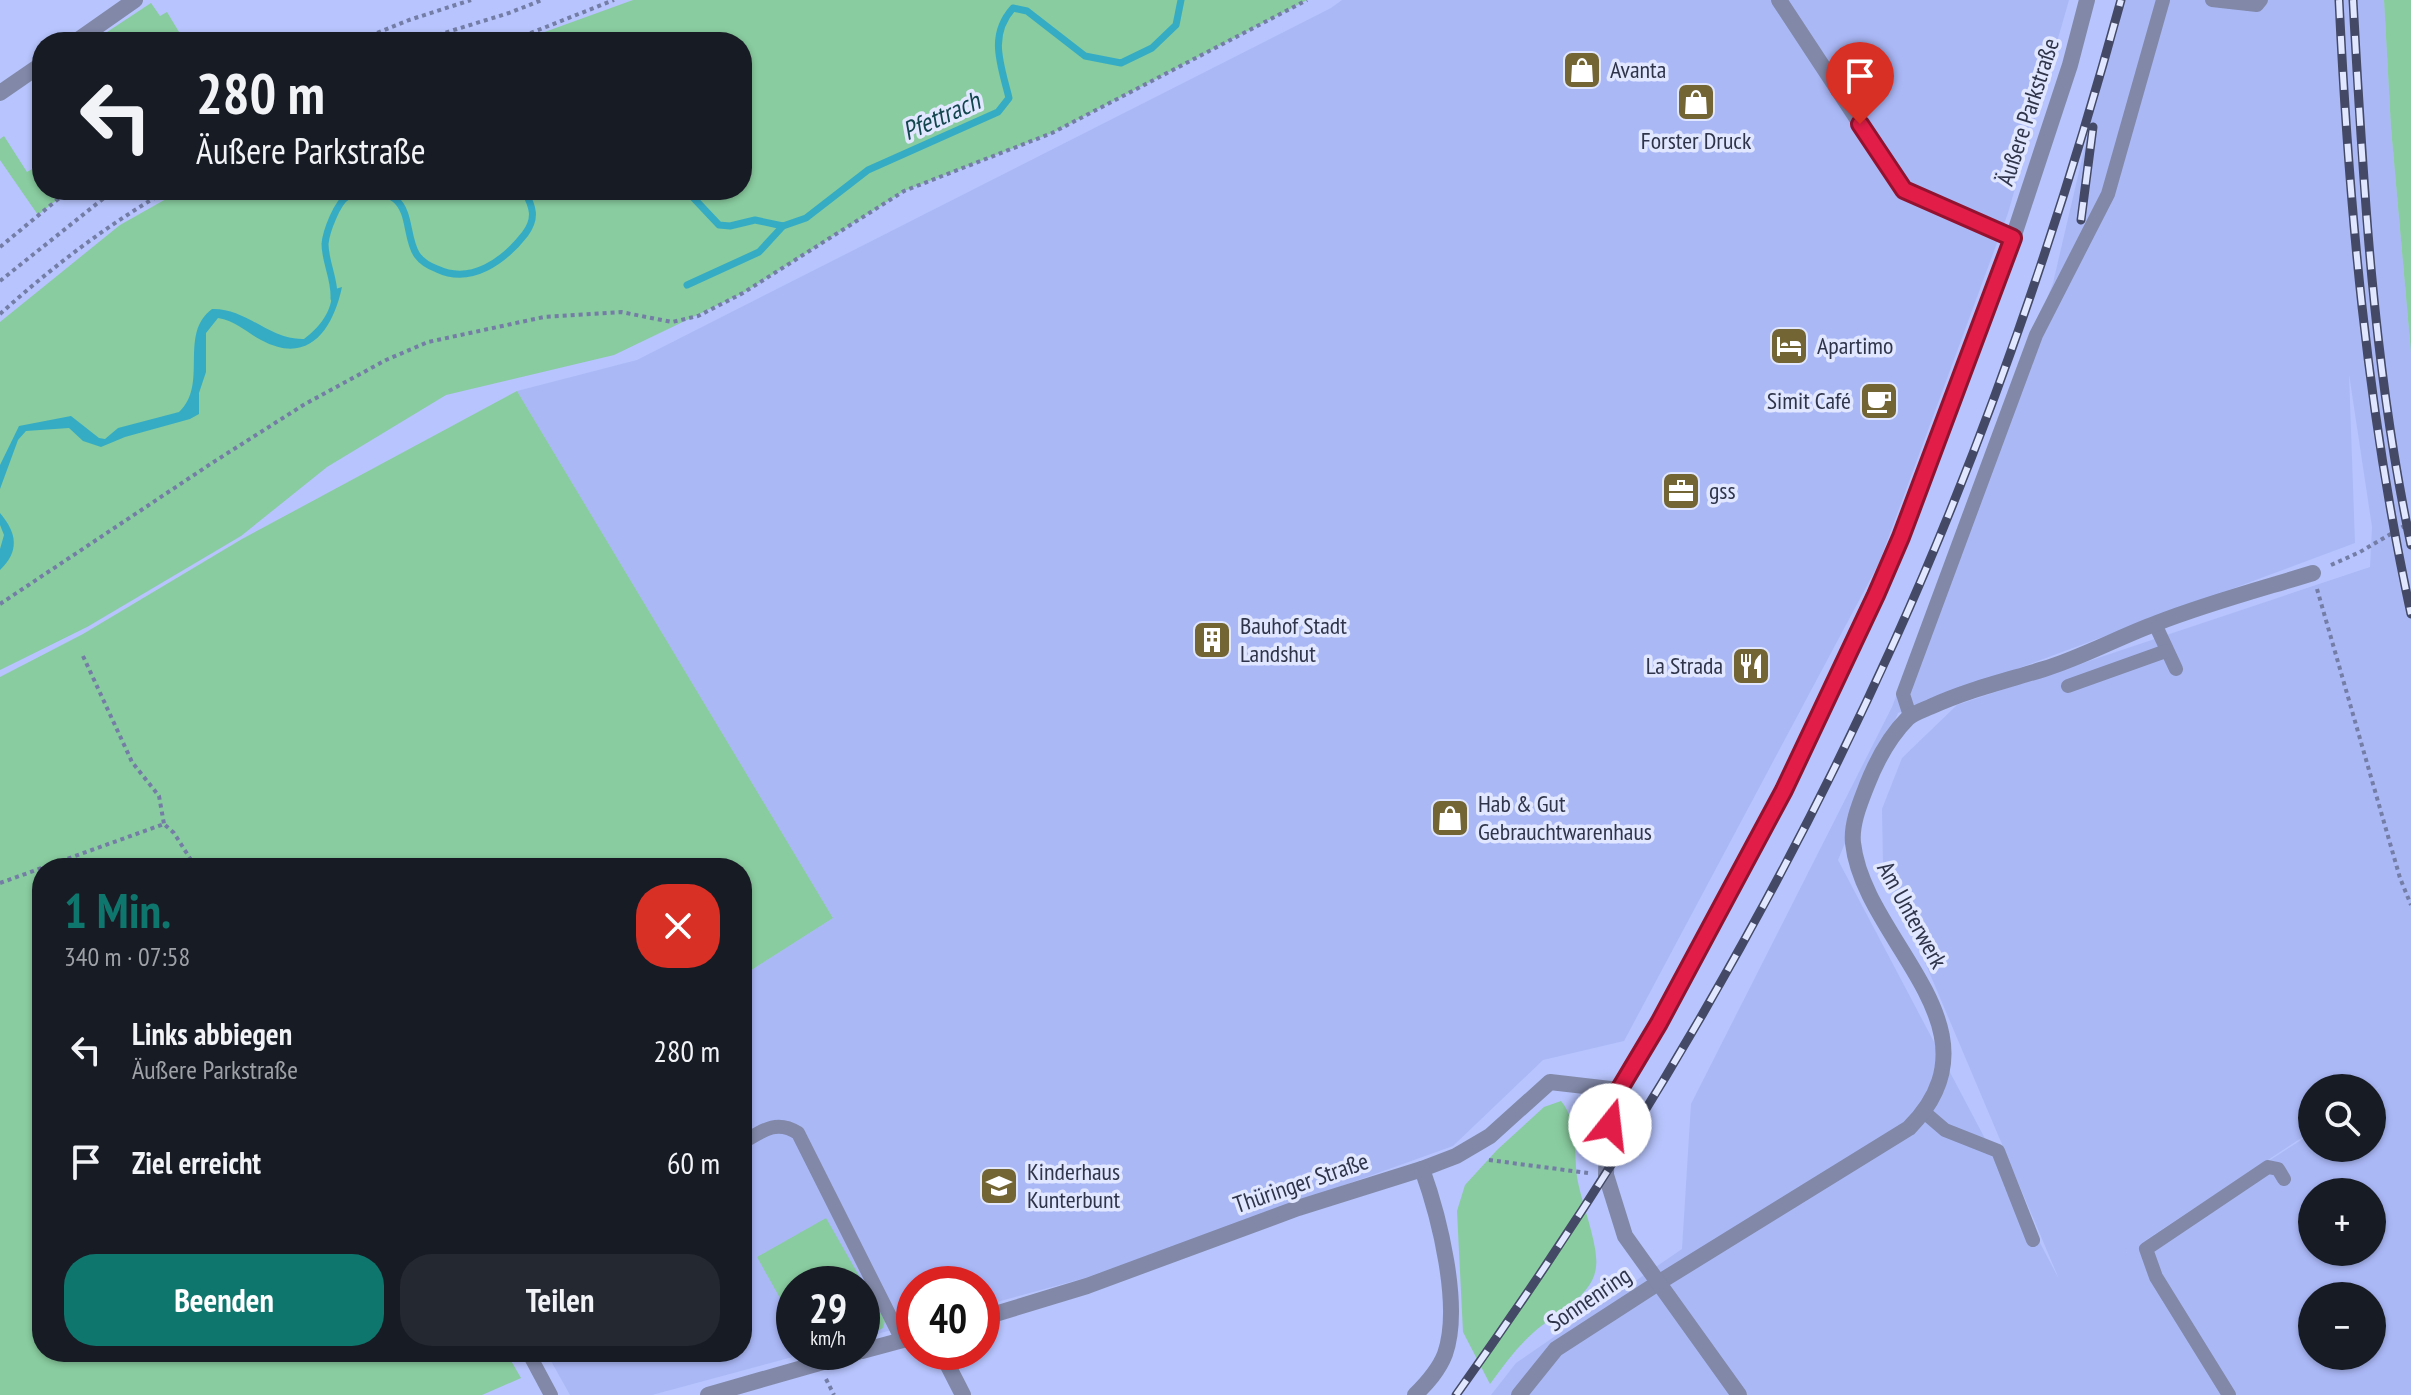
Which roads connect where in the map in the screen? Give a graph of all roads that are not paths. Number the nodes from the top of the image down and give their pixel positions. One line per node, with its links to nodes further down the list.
1 (135, 0): 7 (street)
2 (1779, 0): 11 (street)
3 (2087, 0): 11 (street, Äußere Parkstraße)
4 (2163, 0): 17 (lane)
5 (2212, 0): 6 (lane)
6 (2261, 0)
7 (112, 6): 8 (street)
8 (85, 32)
9 (32, 71): 10 (street)
10 (0, 93)
11 (2013, 238): 18 (street, Äußere Parkstraße)
12 (2313, 573): 13 (street)
13 (2155, 624): 14 (lane); 17 (street)
14 (2166, 651): 15 (lane); 16 (lane)
15 (2176, 669)
16 (2068, 686)
17 (1910, 716): 19 (street, Am Unterwerk)
18 (1619, 1090): 21 (street, Thüringer Straße); 24 (street, Sonnenring)
19 (1924, 1112): 23 (lane); 24 (street, Am Unterwerk)
20 (752, 1137): 26 (lane)
21 (1422, 1169): 25 (street, Thüringer Straße); 33 (street)
22 (2284, 1179): 36 (lane)
23 (2033, 1240)
24 (1658, 1283): 34 (street, Sonnenring); 35 (street, Sonnenring)
25 (1000, 1313)
26 (896, 1316)
27 (533, 1362): 30 (lane)
28 (794, 1370): 31 (street)
29 (950, 1370): 32 (street)
30 (551, 1395)
31 (708, 1395)
32 (963, 1395)
33 (1415, 1395)
34 (1519, 1395)
35 (1739, 1395)
36 (2229, 1395)

